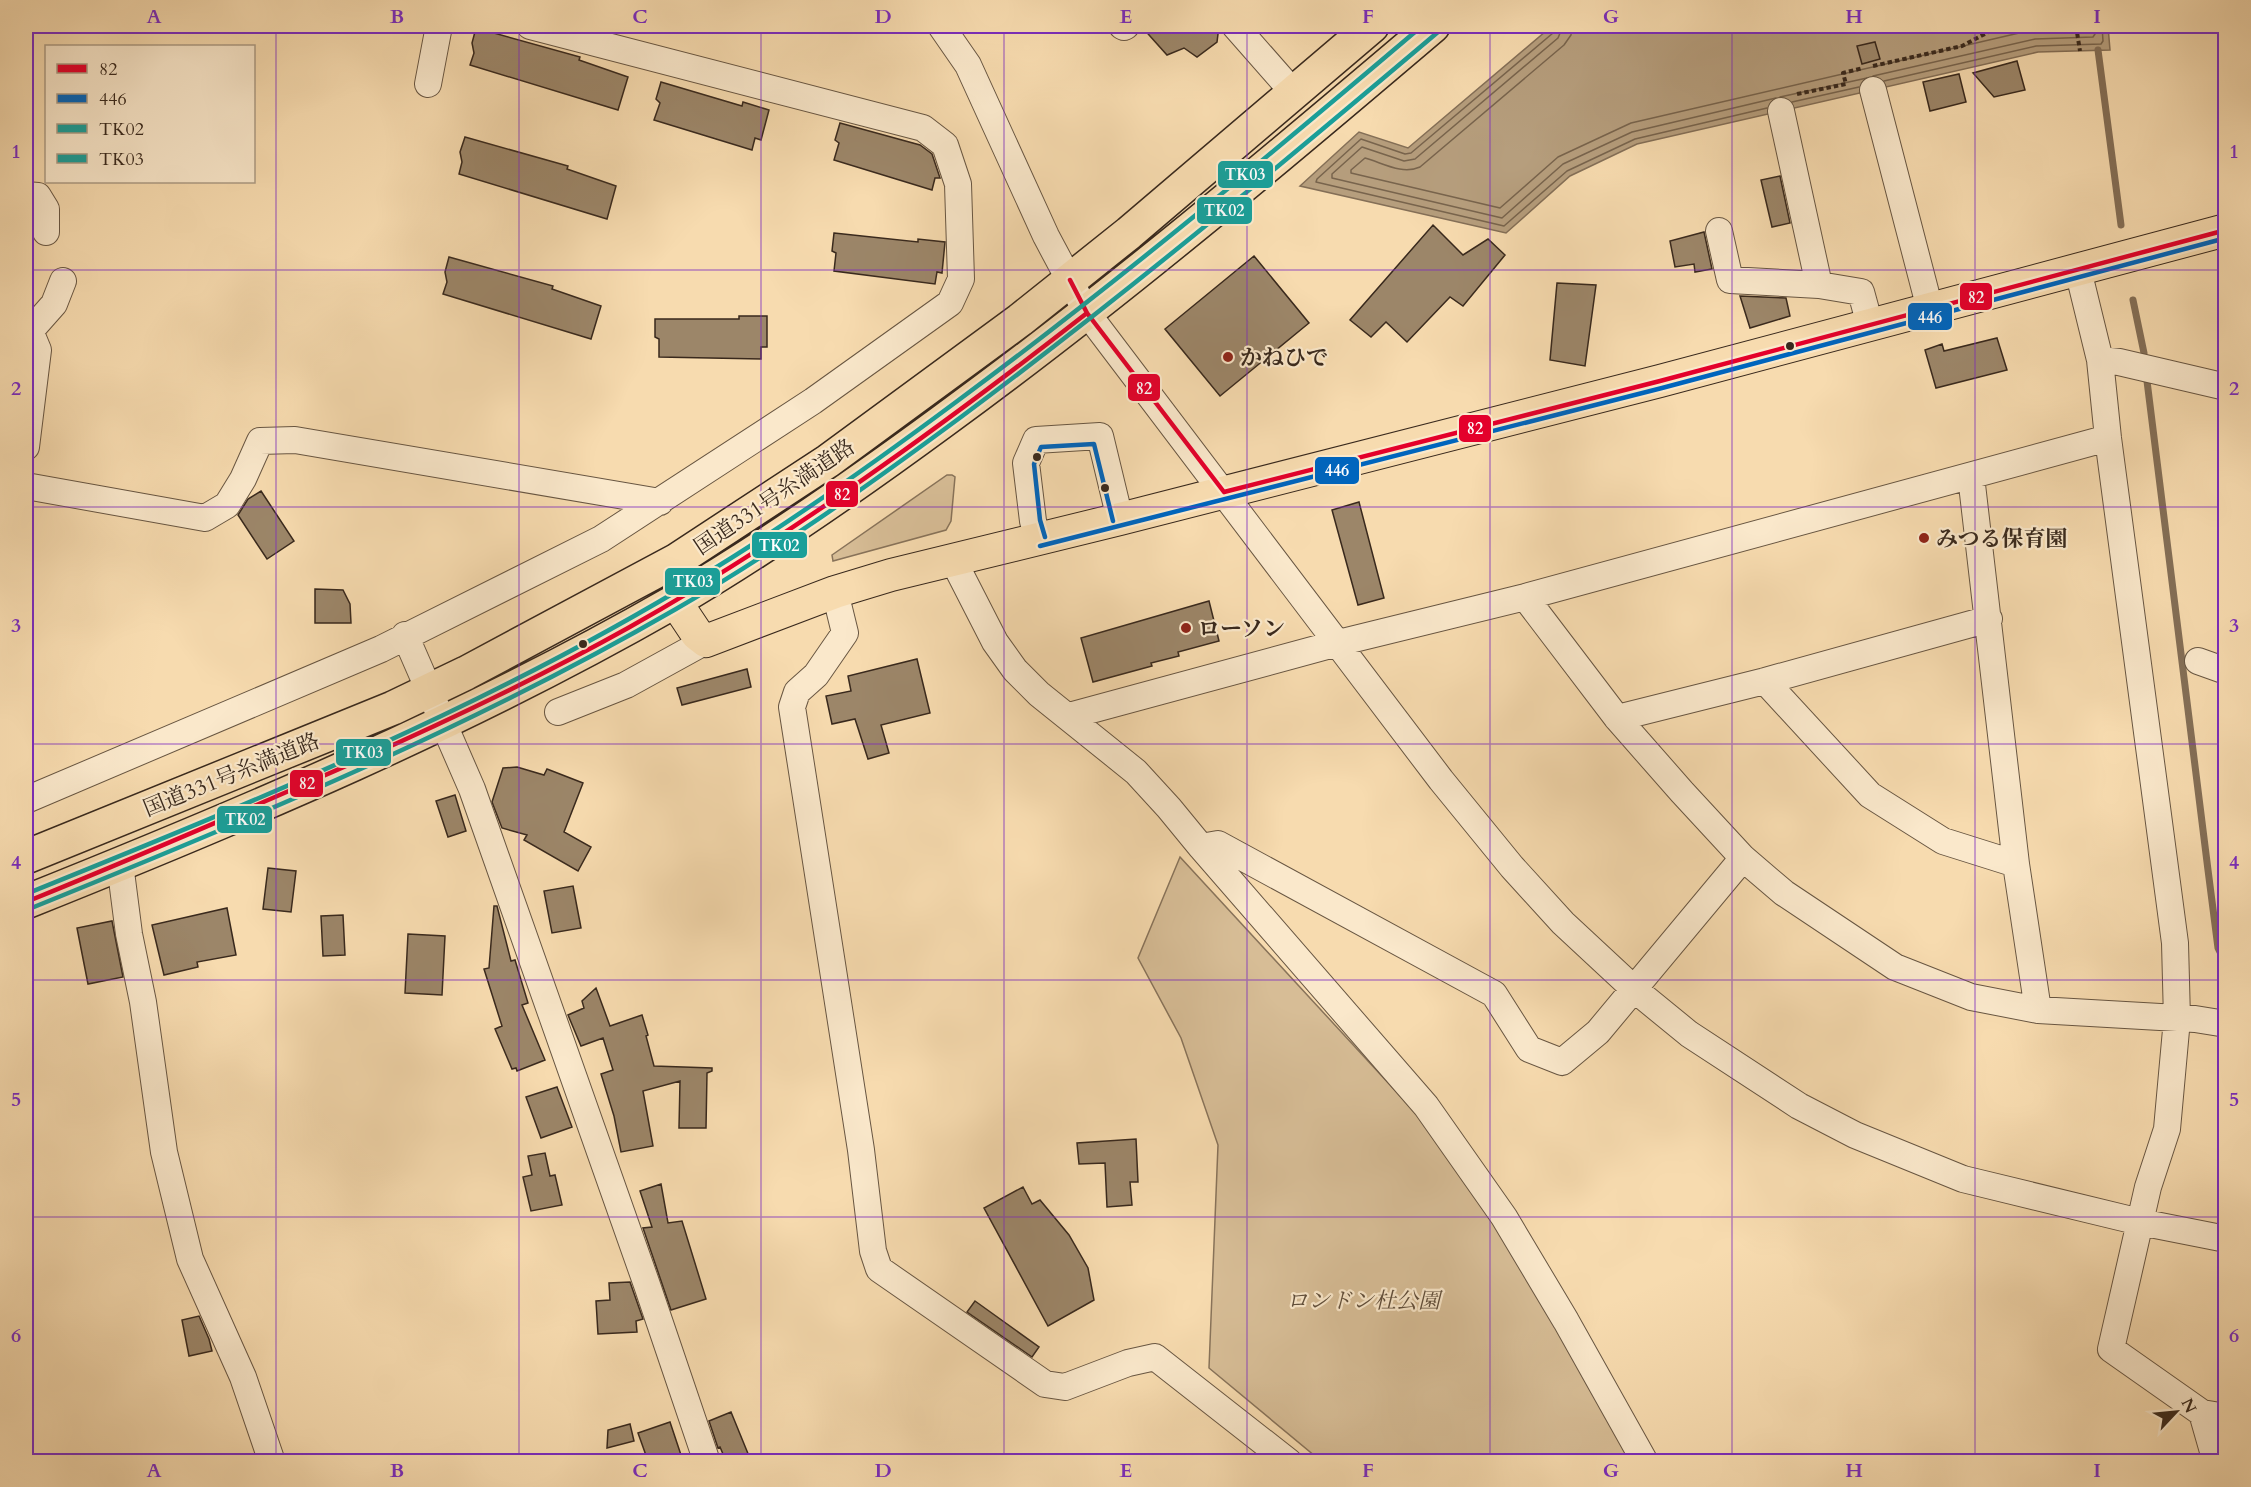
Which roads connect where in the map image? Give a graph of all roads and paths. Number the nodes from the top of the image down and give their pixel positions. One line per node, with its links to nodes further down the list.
1 (439, 26): 9 (street)
2 (530, 26): 32 (street)
3 (941, 26): 18 (street)
4 (1235, 26): 11 (street)
5 (1372, 26): 11 (highway, 国道331号糸満道路)
6 (1432, 26): 22 (highway, 国道331号糸満道路)
7 (2076, 26): 8 (path)
8 (2080, 51)
9 (428, 84)
10 (1873, 90): 21 (street)
11 (1289, 96): 18 (highway, 国道331号糸満道路)
12 (1781, 111): 20 (street)
13 (26, 195): 16 (street)
14 (1719, 231): 20 (street)
15 (2226, 231): 17 (main road)
16 (46, 232)
17 (2078, 270): 21 (main road); 25 (street)
18 (1070, 280): 22 (street); 46 (highway, 国道331号糸満道路)
19 (63, 281): 24 (street)
20 (1819, 285): 23 (street)
21 (1930, 309): 23 (main road)
22 (1087, 313): 31 (street); 38 (highway, 国道331号糸満道路)
23 (1870, 325): 31 (main road)
24 (28, 326): 28 (street)
25 (2100, 360): 26 (street); 27 (street)
26 (2226, 387)
27 (2108, 438): 29 (street); 60 (street)
28 (26, 447)
29 (1971, 476): 37 (street); 39 (street)
30 (26, 486): 32 (street)
31 (1224, 492): 33 (main road); 42 (street)
32 (660, 502): 40 (street)
33 (1120, 519): 34 (main road); 34 (street)
34 (1038, 539): 35 (main road)
35 (953, 561): 36 (main road); 48 (street)
36 (835, 592): 41 (main road); 67 (street)
37 (1525, 597): 42 (street); 49 (street)
38 (675, 601): 41 (main road); 50 (highway, 国道331号糸満道路)
39 (1989, 619): 45 (street); 56 (street)
40 (405, 635): 46 (street); 51 (street)
41 (706, 641): 47 (street)
42 (1338, 643): 48 (street); 58 (street)
43 (2198, 661): 44 (street)
44 (2226, 671)
45 (1765, 681): 49 (street); 56 (street)
46 (430, 691): 50 (street); 53 (highway, 国道331号糸満道路)
47 (558, 712)
48 (1069, 716): 52 (street)
49 (1617, 718): 54 (street)
50 (444, 722): 55 (highway, 国道331号糸満道路); 66 (street)
51 (26, 800)
52 (1201, 847): 58 (street); 68 (street)
53 (26, 857)
54 (1743, 858): 58 (street); 59 (street)
55 (120, 864): 57 (highway, 国道331号糸満道路); 65 (street)
56 (2016, 864): 59 (street)
57 (26, 902)
58 (1634, 989): 62 (street)
59 (2037, 1010): 60 (street)
60 (2177, 1019): 61 (street); 62 (street)
61 (2226, 1024)
62 (2140, 1222): 63 (street); 64 (street)
63 (2226, 1239)
64 (2214, 1415): 69 (street)
65 (272, 1461)
66 (706, 1461)
67 (1289, 1461)
68 (1644, 1461)
69 (2216, 1461)

